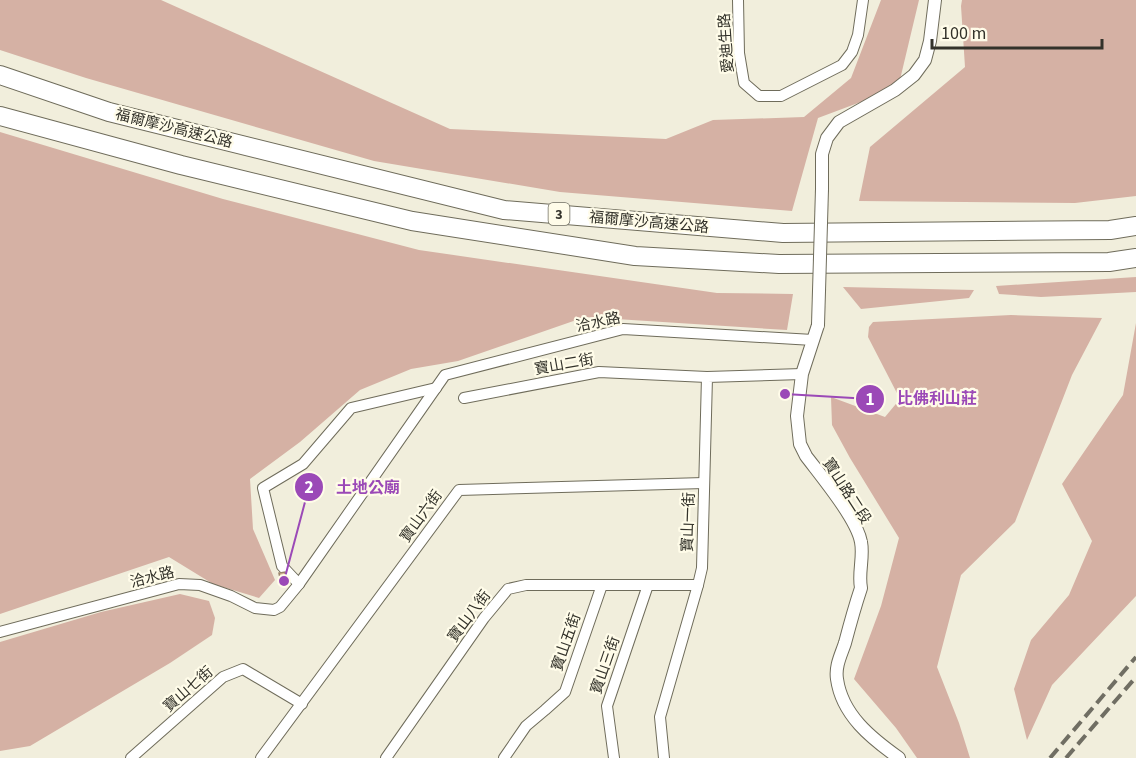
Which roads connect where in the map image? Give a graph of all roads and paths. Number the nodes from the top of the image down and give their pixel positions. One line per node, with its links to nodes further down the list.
1 (738, 0): 2 (street, 愛迪生路)
2 (862, 0)
3 (935, 0): 8 (street, 寶山路二段, bridge)
4 (0, 75): 6 (highway, 福爾摩沙高速公路 / 3)
5 (0, 116): 7 (highway, 福爾摩沙高速公路 / 3)
6 (1136, 226)
7 (1136, 258)
8 (813, 340): 9 (street, 寶山路二段); 11 (street, 洽水路)
9 (802, 374): 10 (street); 26 (street, 寶山路二段)
10 (707, 377): 12 (street, 寶山二街); 13 (street, 寶山一街)
11 (436, 388): 14 (street, 洽水路); 14 (street, 洽水路)
12 (464, 398)
13 (704, 483): 17 (street, 寶山一街); 19 (street, 寶山六街)
14 (299, 584): 18 (street, 洽水路)
15 (602, 585): 16 (street, 寶山八街); 22 (street, 寶山八街); 23 (street, 寶山五街)
16 (648, 585): 17 (street, 寶山八街); 24 (street, 寶山三街)
17 (698, 585): 25 (street, 寶山一街)
18 (0, 632)
19 (302, 704): 20 (street, 寶山七街); 21 (street, 寶山六街)
20 (131, 758)
21 (261, 758)
22 (386, 758)
23 (504, 758)
24 (614, 758)
25 (664, 758)
26 (899, 758)

